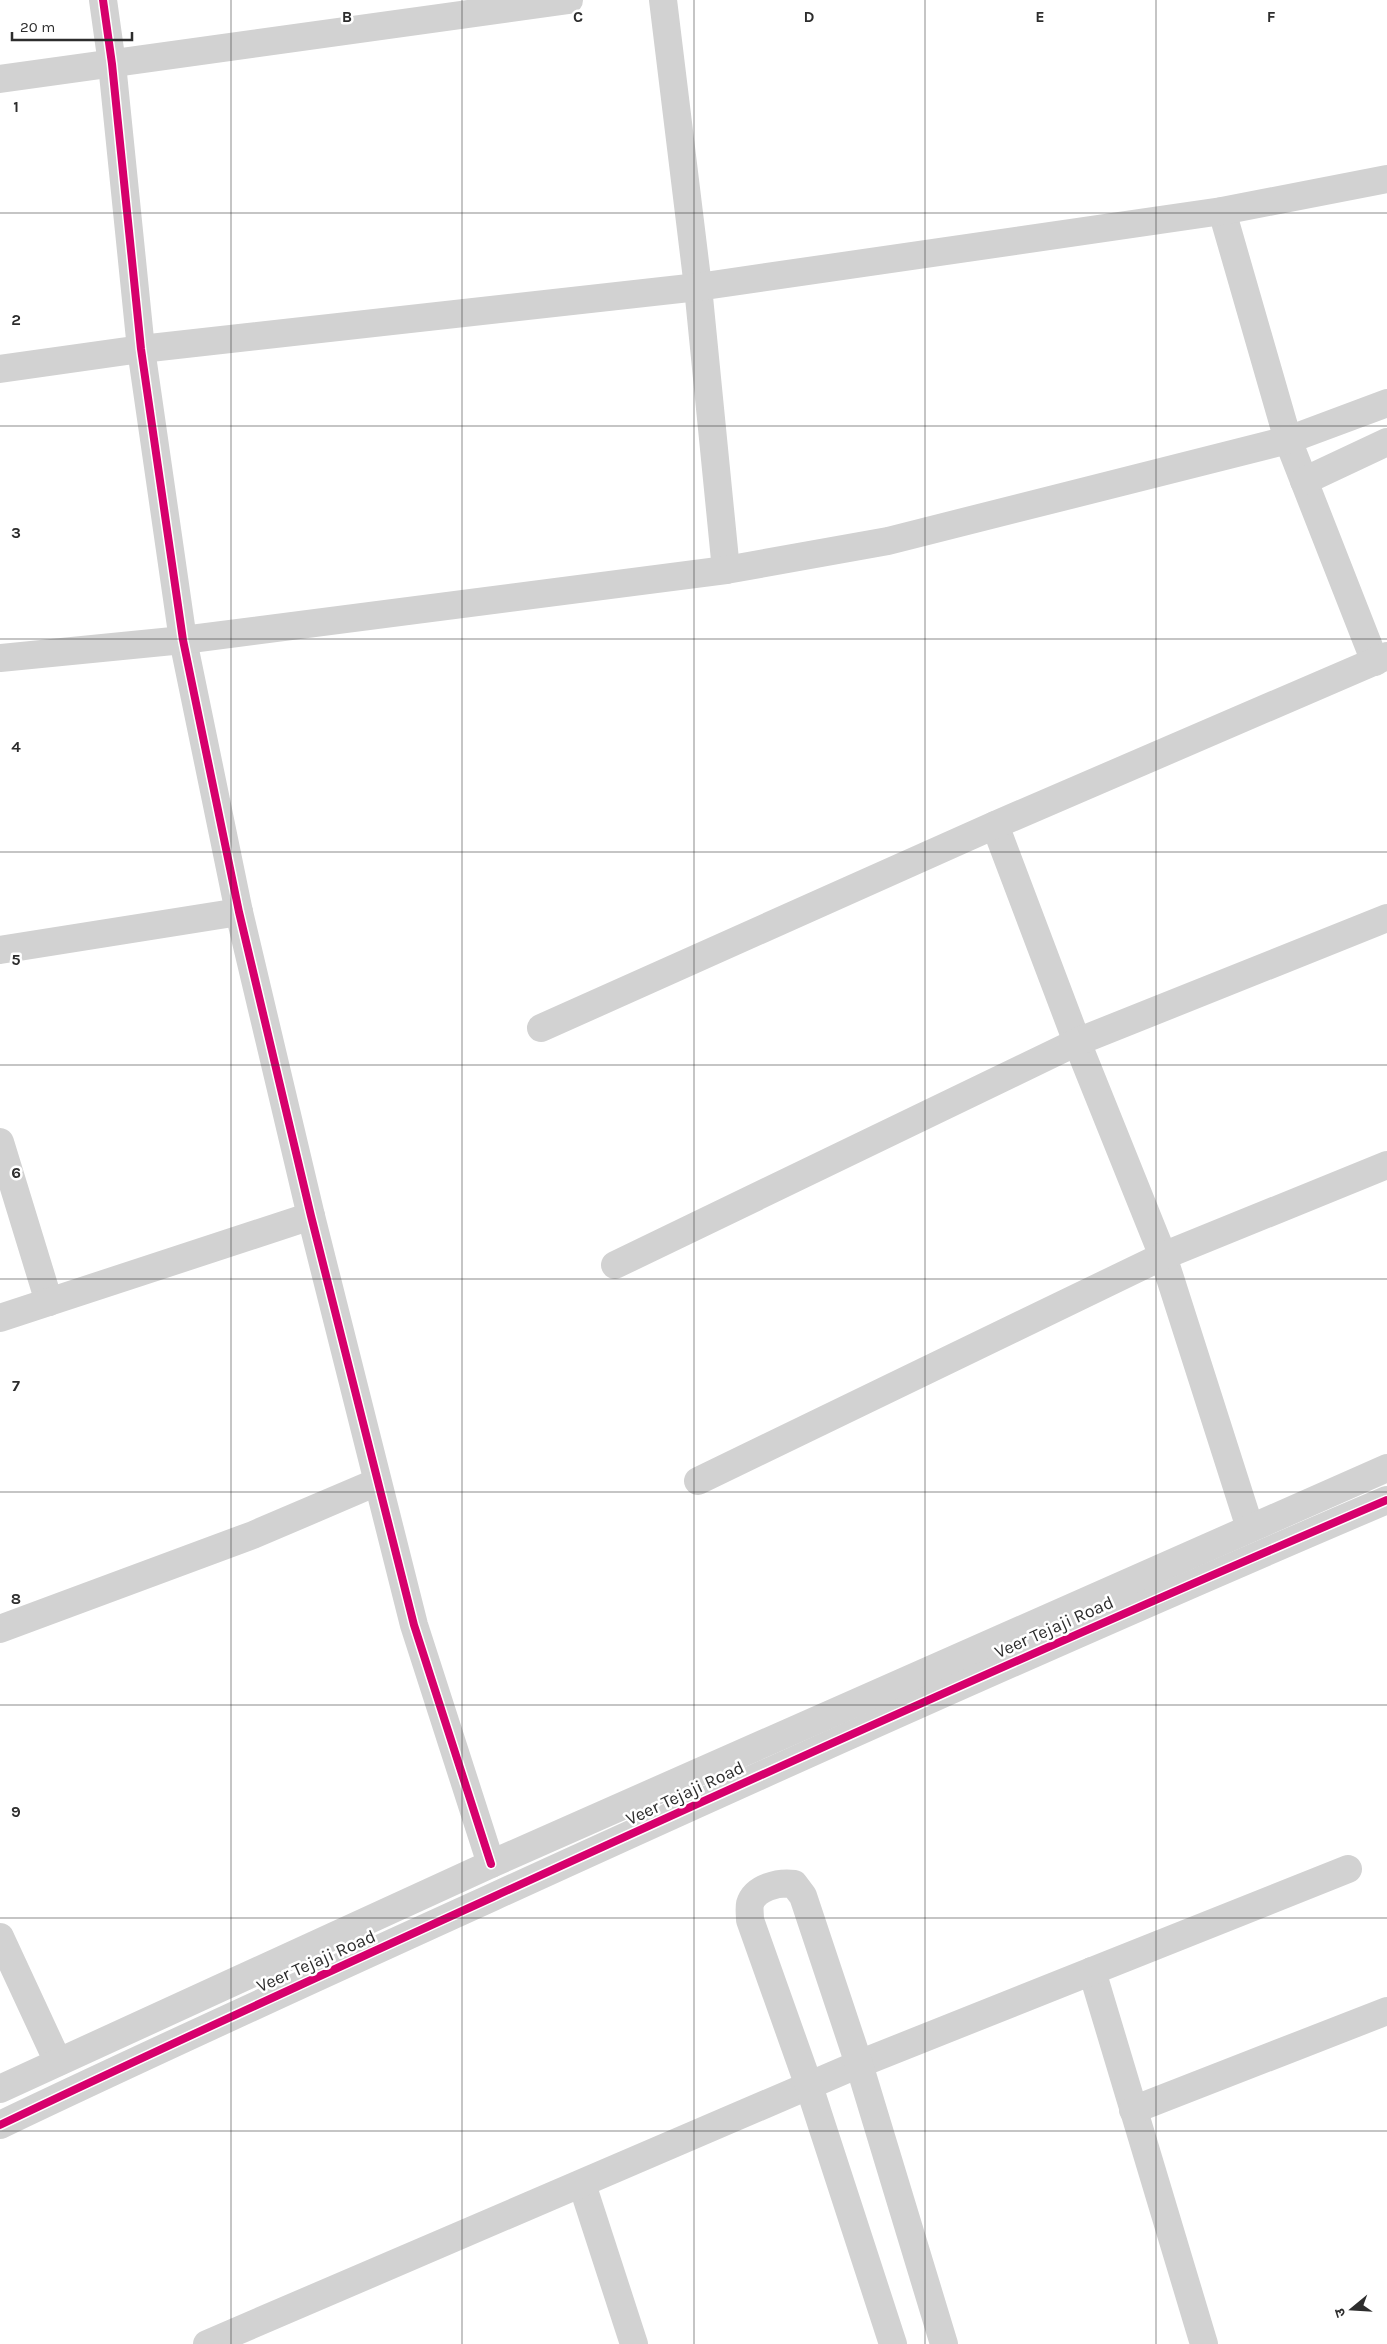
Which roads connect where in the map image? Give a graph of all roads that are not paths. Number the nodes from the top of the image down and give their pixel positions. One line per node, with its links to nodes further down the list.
1 (103, 0): 4 (street)
2 (569, 0): 4 (street)
3 (663, 0): 8 (street)
4 (112, 64): 5 (street); 9 (street)
5 (0, 79)
6 (1387, 179): 7 (street)
7 (1222, 212): 8 (street); 12 (street)
8 (698, 287): 9 (street); 15 (street)
9 (141, 349): 10 (street); 16 (street)
10 (0, 369)
11 (1387, 402): 12 (street)
12 (1288, 440): 14 (street); 15 (street)
13 (1387, 442): 14 (street)
14 (1304, 481): 18 (street)
15 (726, 570): 16 (street)
16 (183, 640): 17 (street); 20 (street)
17 (0, 658)
18 (1381, 659): 19 (street)
19 (995, 825): 23 (street); 24 (street)
20 (240, 912): 22 (street); 27 (street)
21 (1387, 918): 24 (street)
22 (0, 950)
23 (541, 1028)
24 (1077, 1042): 28 (street); 29 (street)
25 (0, 1142): 30 (street)
26 (1387, 1165): 28 (street)
27 (311, 1216): 30 (street); 34 (street)
28 (1163, 1256): 33 (street); 36 (street)
29 (615, 1265)
30 (49, 1302): 31 (street)
31 (0, 1318)
32 (1387, 1468): 36 (street, Veer Tejaji Road)
33 (698, 1481)
34 (377, 1482): 37 (street); 38 (street)
35 (1387, 1500): 48 (street, Veer Tejaji Road)
36 (1250, 1528): 38 (street, Veer Tejaji Road)
37 (0, 1629)
38 (491, 1864): 43 (street, Veer Tejaji Road)
39 (1348, 1869): 41 (street)
40 (0, 1937): 43 (street)
41 (1092, 1971): 44 (street); 47 (street)
42 (1387, 2011): 47 (street)
43 (58, 2062): 46 (street, Veer Tejaji Road)
44 (859, 2064): 45 (street); 45 (street); 53 (street)
45 (809, 2086): 49 (street); 52 (street)
46 (0, 2089)
47 (1133, 2110): 54 (street)
48 (0, 2125)
49 (582, 2184): 50 (street); 51 (street)
50 (207, 2344)
51 (634, 2344)
52 (893, 2344)
53 (944, 2344)
54 (1204, 2344)

